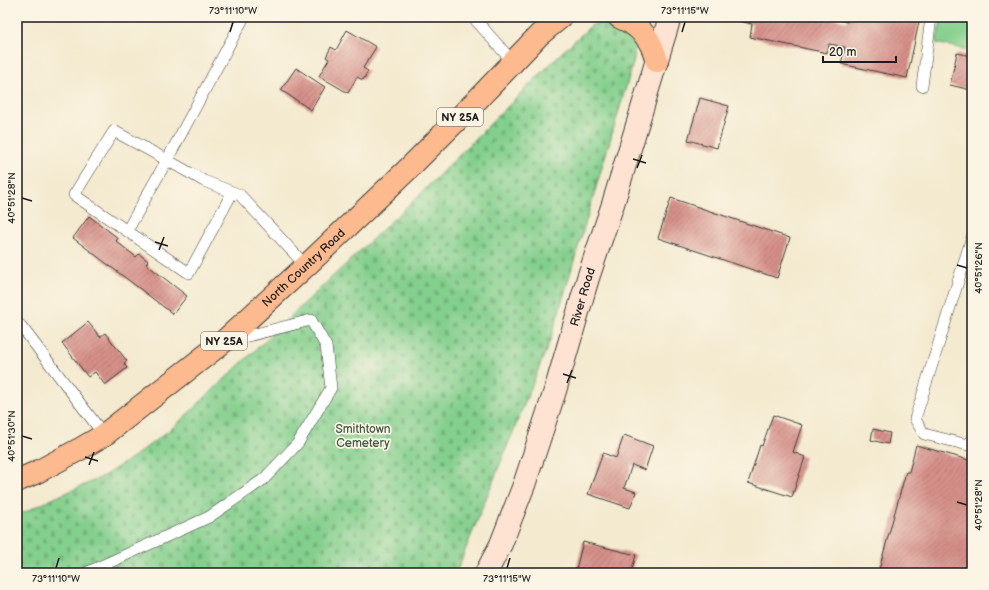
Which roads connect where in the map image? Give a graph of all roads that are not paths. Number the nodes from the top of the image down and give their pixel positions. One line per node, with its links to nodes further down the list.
1 (244, 17): 10 (lane)
2 (473, 17): 8 (lane)
3 (561, 17): 8 (main road, North Country Road / NY 25A)
4 (619, 17): 7 (main road)
5 (670, 17): 7 (street, River Road)
6 (931, 17): 9 (lane)
7 (657, 61): 21 (street, River Road)
8 (513, 62): 14 (main road, North Country Road / NY 25A)
9 (922, 86)
10 (167, 160): 11 (lane); 12 (lane); 12 (lane)
11 (232, 193): 12 (lane); 14 (lane)
12 (127, 231)
13 (972, 237): 18 (lane)
14 (306, 266): 16 (main road, North Country Road / NY 25A)
15 (17, 323): 17 (lane)
16 (223, 342): 17 (main road, North Country Road / NY 25A); 20 (lane)
17 (104, 435): 19 (main road, North Country Road / NY 25A)
18 (972, 440)
19 (17, 481)
20 (86, 573)
21 (486, 573)

